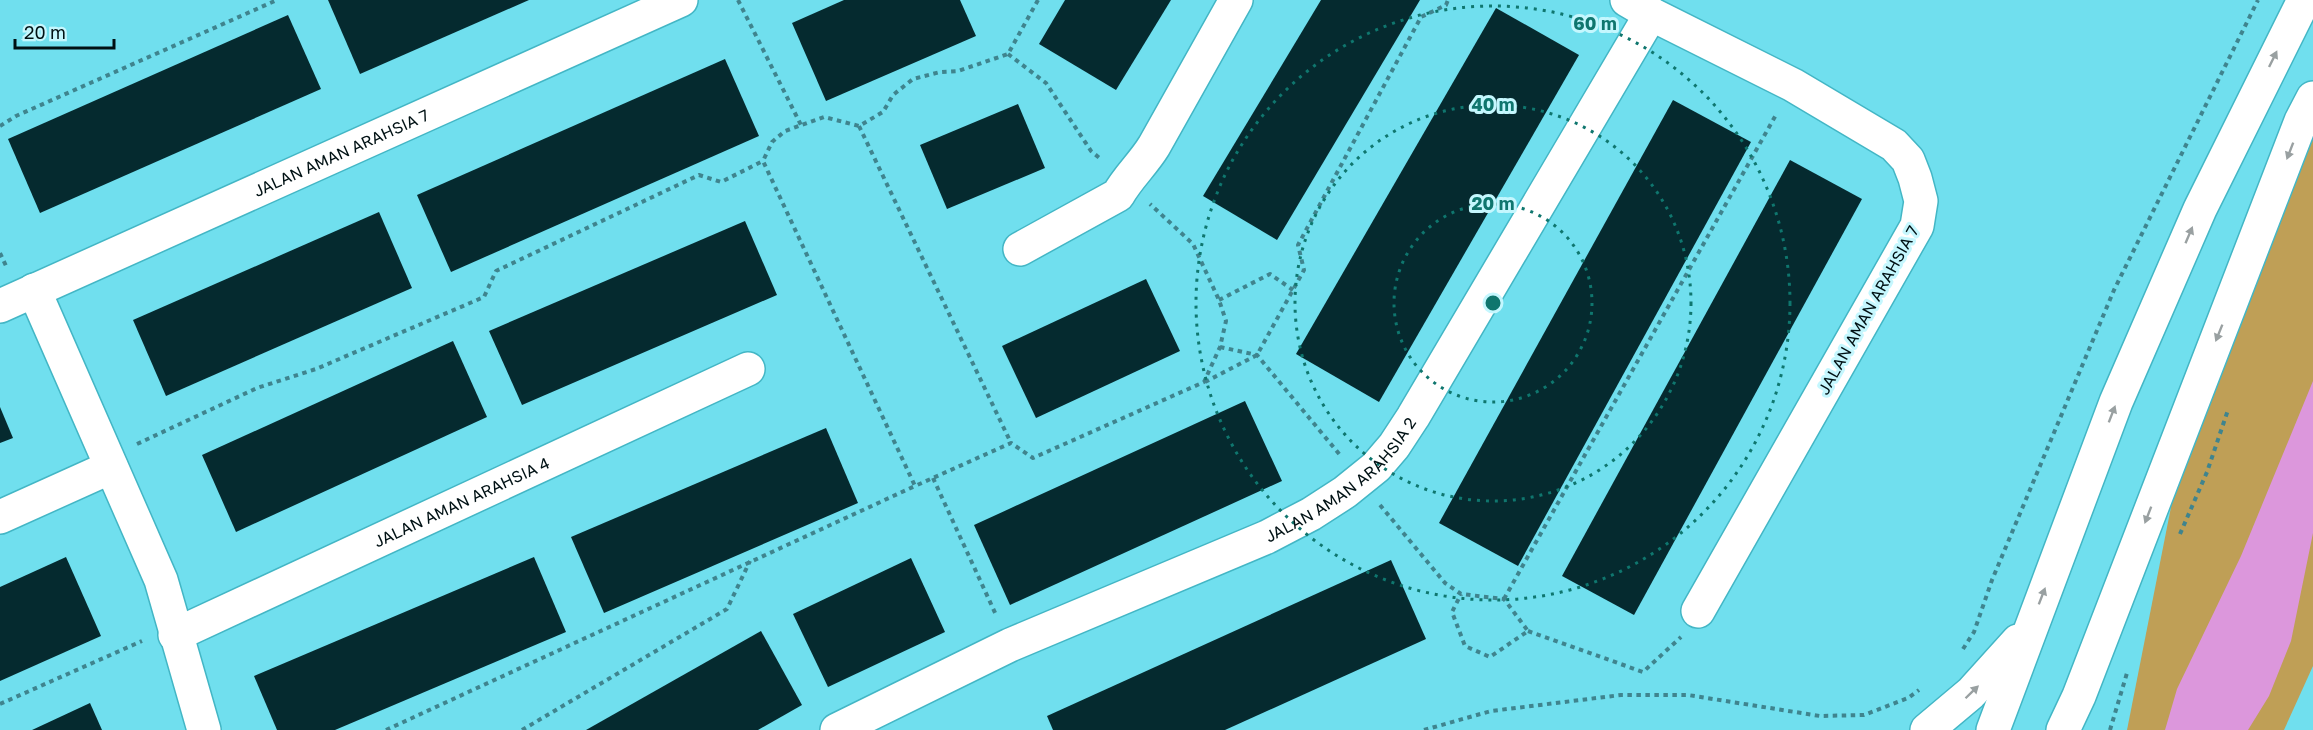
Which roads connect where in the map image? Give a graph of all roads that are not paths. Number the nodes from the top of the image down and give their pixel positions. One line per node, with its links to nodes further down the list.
1 (681, 0): 7 (street, JALAN AMAN ARAHSIA 7)
2 (1236, 0): 6 (street)
3 (2304, 0): 13 (street, one-way to 3)
4 (1639, 7): 12 (street, JALAN AMAN ARAHSIA 7); 17 (street, JALAN AMAN ARAHSIA 2)
5 (2313, 98): 15 (street, one-way to 15)
6 (1020, 249)
7 (34, 290): 8 (street, JALAN AMAN ARAHSIA 7); 10 (street)
8 (0, 306)
9 (748, 369): 14 (street, JALAN AMAN ARAHSIA 4)
10 (109, 463): 11 (street); 14 (street)
11 (0, 517)
12 (1698, 611)
13 (2030, 628): 18 (street, one-way to 13); 19 (street)
14 (174, 632): 16 (street)
15 (2079, 696): 20 (street); 21 (street)
16 (204, 730)
17 (837, 730)
18 (1928, 730)
19 (1993, 730)
20 (2062, 730)
21 (2079, 730)

